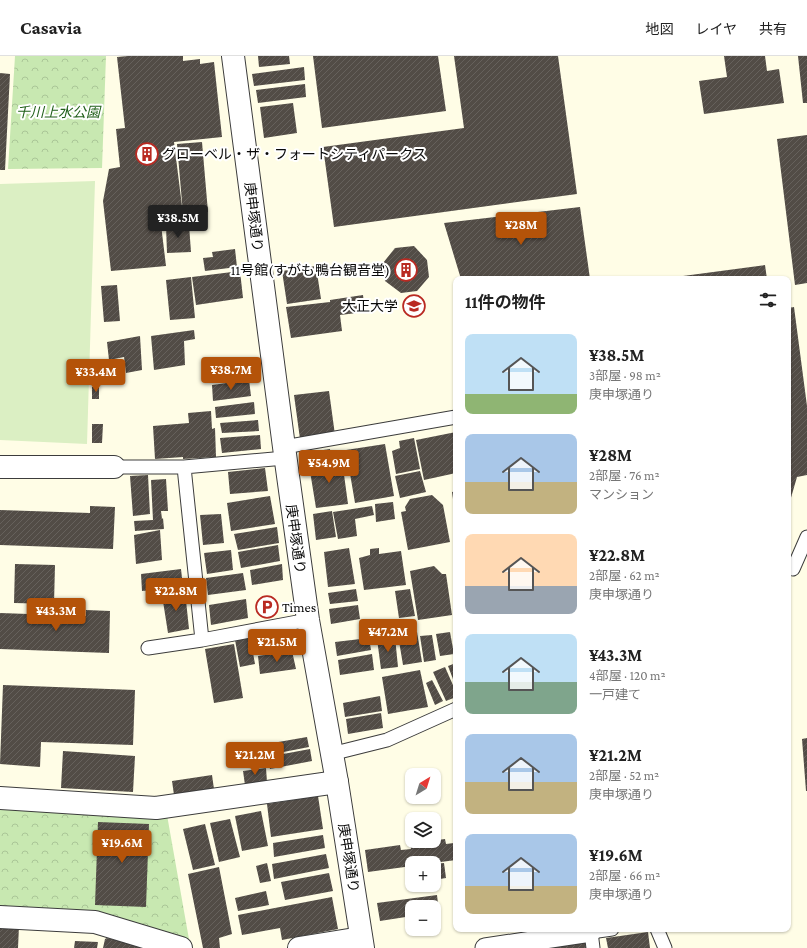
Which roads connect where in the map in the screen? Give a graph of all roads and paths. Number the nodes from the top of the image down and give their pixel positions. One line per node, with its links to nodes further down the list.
1 (234, 56): 3 (street, 庚申塚通り)
2 (453, 418): 3 (lane)
3 (284, 453): 6 (lane); 10 (street, 庚申塚通り)
4 (0, 467): 5 (street)
5 (114, 467): 6 (lane)
6 (184, 467): 11 (lane)
7 (807, 537): 9 (lane)
8 (807, 567): 9 (lane)
9 (791, 570)
10 (308, 620): 11 (lane); 14 (street, 庚申塚通り)
11 (202, 640): 12 (lane)
12 (148, 648)
13 (453, 710): 14 (lane)
14 (331, 754): 15 (street, 庚申塚通り)
15 (337, 782): 16 (street); 21 (street, 庚申塚通り)
16 (0, 798)
17 (0, 917): 22 (street)
18 (607, 932): 20 (lane)
19 (657, 932): 25 (lane)
20 (592, 940): 24 (street)
21 (362, 943): 23 (street)
22 (181, 948)
23 (299, 948)
24 (485, 948)
25 (665, 948)

